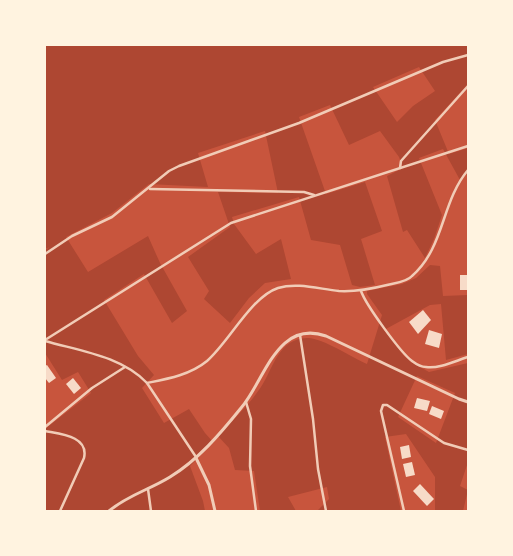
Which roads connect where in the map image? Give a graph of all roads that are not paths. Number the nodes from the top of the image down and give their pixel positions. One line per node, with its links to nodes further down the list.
1 (468, 55): 6 (street)
2 (468, 86): 4 (street)
3 (468, 146): 4 (street)
4 (400, 168): 7 (street)
5 (468, 170): 9 (street)
6 (148, 189): 7 (street); 8 (street)
7 (316, 195): 11 (street)
8 (45, 254)
9 (360, 292): 12 (street); 14 (street)
10 (300, 335): 15 (street); 16 (street); 27 (street)
11 (45, 341): 13 (street)
12 (468, 357)
13 (125, 367): 14 (street); 17 (street)
14 (147, 383): 20 (street)
15 (246, 402): 20 (street); 26 (street)
16 (468, 402)
17 (45, 427)
18 (45, 431): 22 (street)
19 (468, 450): 28 (street)
20 (196, 458): 21 (street); 25 (street)
21 (147, 488): 23 (street); 24 (street)
22 (60, 511)
23 (109, 511)
24 (151, 511)
25 (215, 511)
26 (256, 511)
27 (326, 511)
28 (404, 511)

